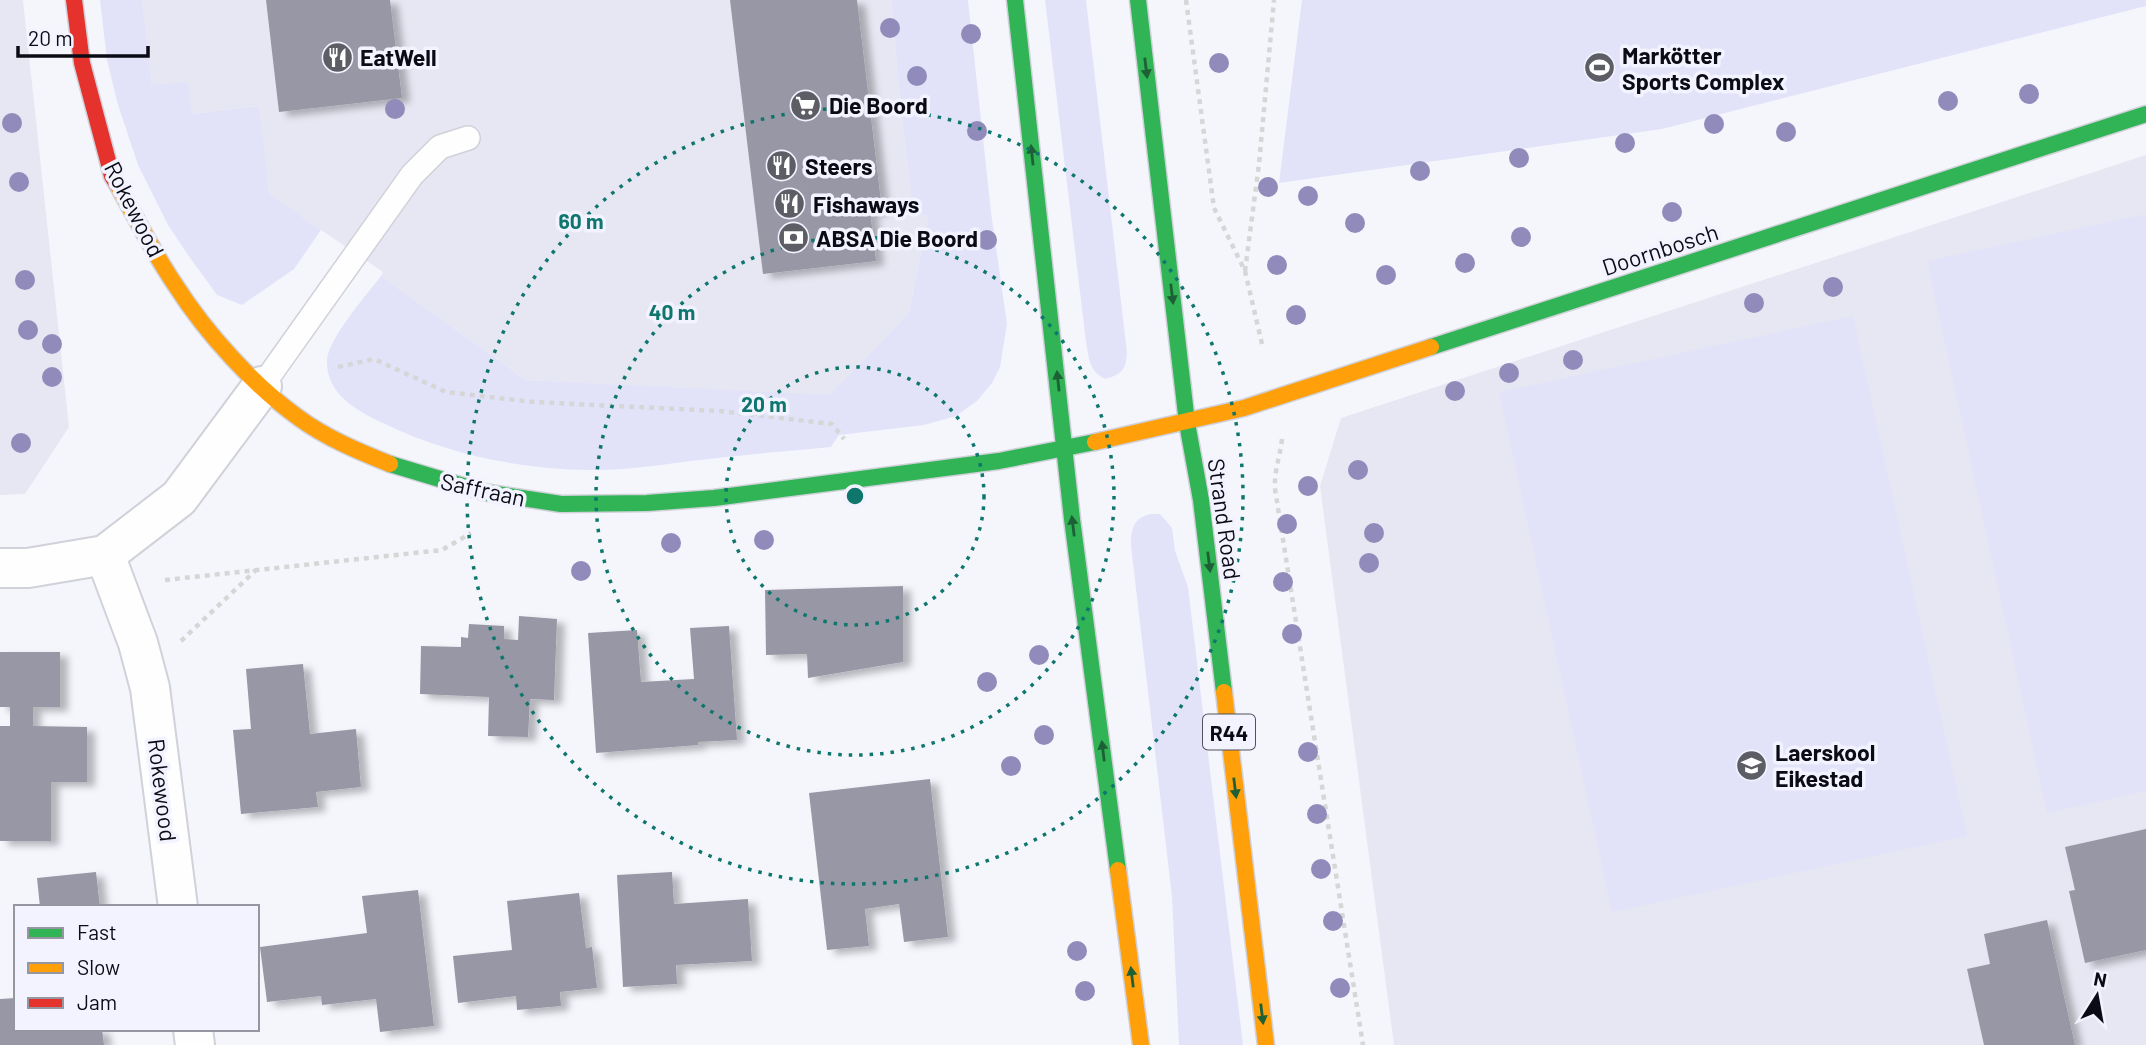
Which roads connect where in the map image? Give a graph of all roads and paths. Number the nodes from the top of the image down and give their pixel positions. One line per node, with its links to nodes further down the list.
1 (74, 0): 11 (street, Rokewood)
2 (1015, 0): 15 (street, one-way to 2)
3 (1138, 0): 12 (street, Strand Road / R44, one-way to 12)
4 (1186, 0): 8 (path)
5 (1274, 0): 8 (path)
6 (2146, 114): 12 (street, Doornbosch)
7 (468, 138): 11 (lane)
8 (1245, 271): 9 (path)
9 (1262, 344)
10 (338, 367): 14 (path)
11 (262, 386): 15 (street, Saffraan); 17 (street)
12 (1187, 422): 15 (street, Doornbosch); 24 (street, Strand Road / R44, one-way to 24)
13 (1282, 438): 25 (path)
14 (845, 439)
15 (1065, 449): 23 (street, one-way to 15)
16 (471, 533): 19 (path)
17 (105, 555): 18 (street); 22 (street, Rokewood)
18 (0, 568)
19 (256, 570): 20 (path); 21 (path)
20 (165, 580)
21 (173, 649)
22 (178, 905)
23 (1141, 1045)
24 (1266, 1045)
25 (1363, 1045)

